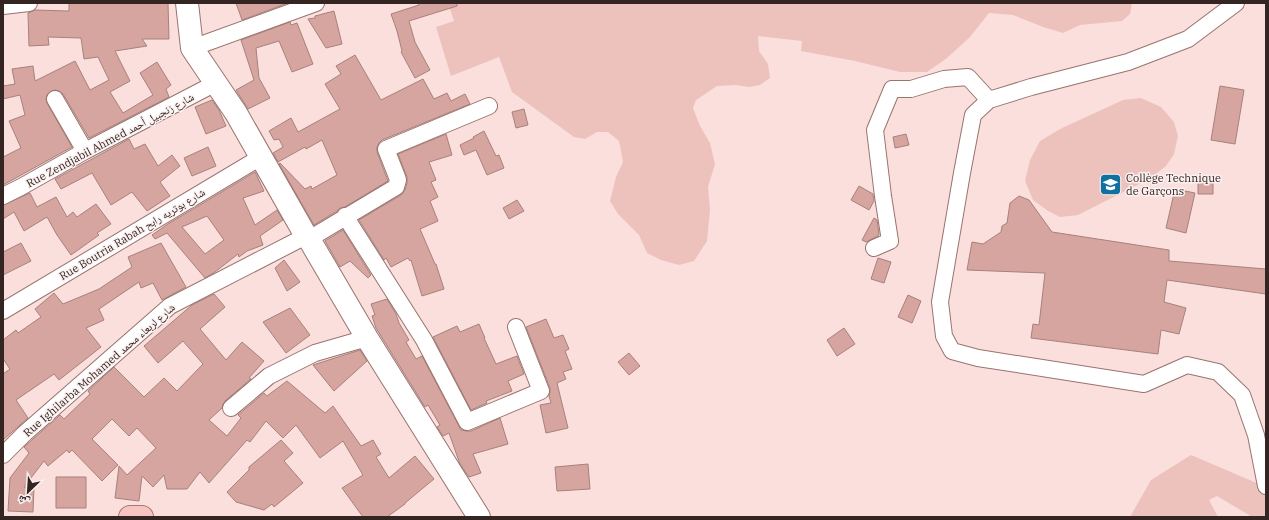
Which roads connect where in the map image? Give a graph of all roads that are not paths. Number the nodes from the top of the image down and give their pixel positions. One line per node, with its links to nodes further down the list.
1 (29, 3): 5 (street)
2 (187, 3): 6 (main road)
3 (316, 3): 6 (street)
4 (1236, 3): 9 (street)
5 (3, 6)
6 (192, 48): 7 (main road)
7 (216, 83): 11 (street, Rue Zendjabil Ahmed شارع زنجبيل أحمد); 12 (main road)
8 (55, 99): 11 (street)
9 (989, 100): 16 (street); 22 (street)
10 (489, 106): 14 (street, Rue Ighilarba Mohamed شارع لربعاء محمد)
11 (85, 151): 13 (street, Rue Zendjabil Ahmed شارع زنجبيل أحمد)
12 (261, 157): 15 (main road); 17 (street, Rue Boutria Rabah شارع بوتريه رابح)
13 (3, 196)
14 (346, 216): 15 (street, Rue Ighilarba Mohamed شارع لربعاء محمد); 18 (street)
15 (307, 237): 19 (main road); 21 (street, Rue Ighilarba Mohamed شارع لربعاء محمد)
16 (874, 248)
17 (3, 311)
18 (516, 327)
19 (366, 338): 20 (street); 25 (main road)
20 (231, 408)
21 (3, 455)
22 (1266, 486)
23 (130, 517): 24 (main road)
24 (142, 517)
25 (479, 517)

